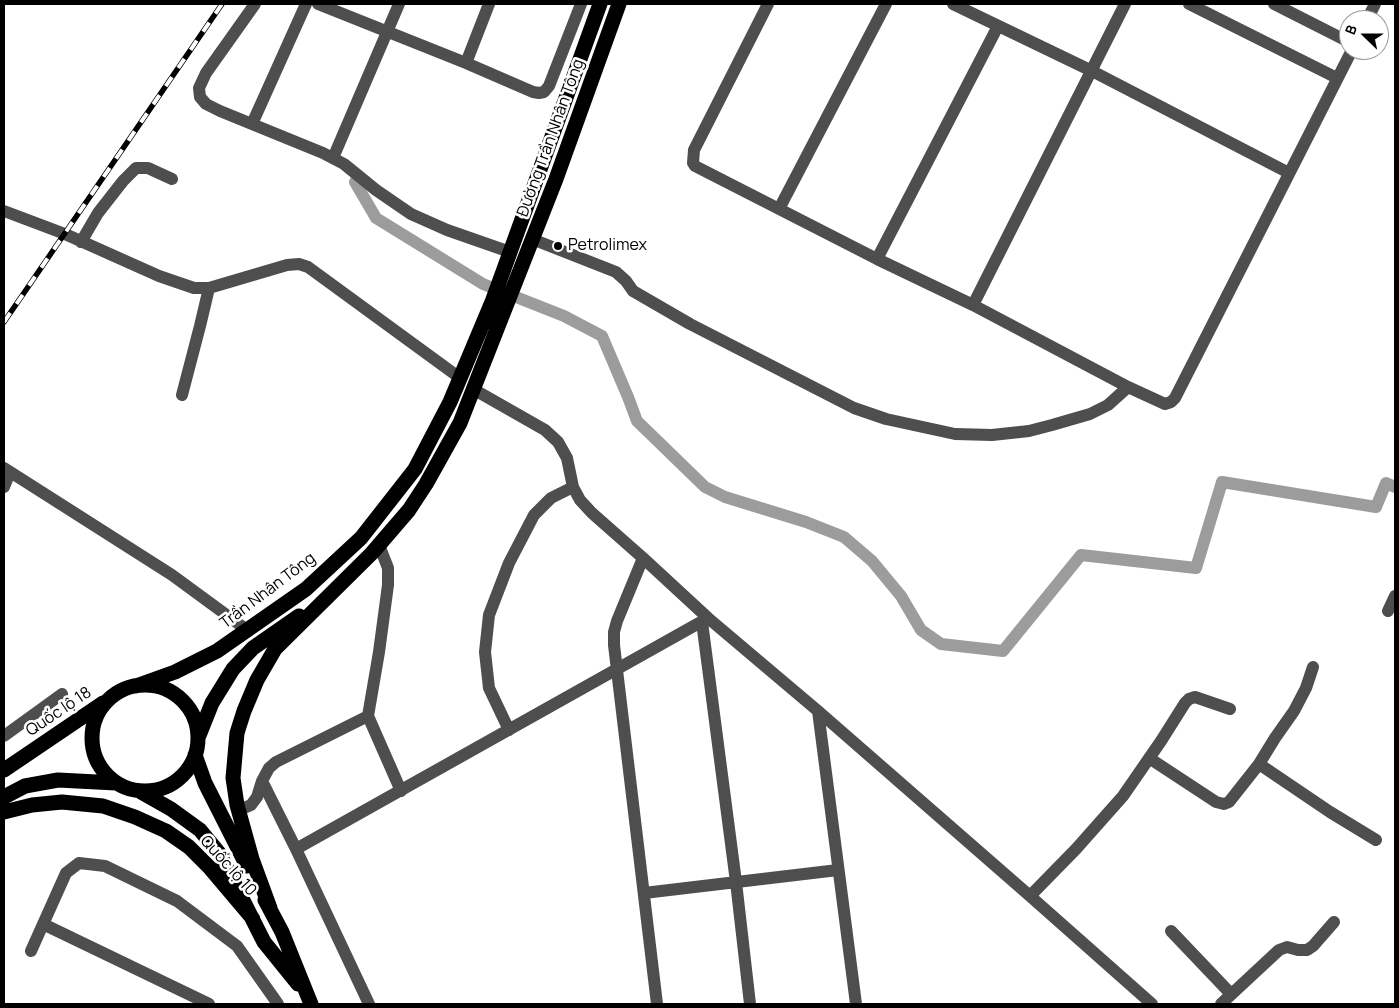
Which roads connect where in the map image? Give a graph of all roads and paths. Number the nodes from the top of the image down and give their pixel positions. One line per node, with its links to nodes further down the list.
1 (255, 4): 22 (street)
2 (306, 4): 22 (street)
3 (318, 4): 16 (street)
4 (399, 4): 16 (street)
5 (490, 4): 19 (street)
6 (580, 4): 19 (street)
7 (600, 4): 30 (highway, Đường Trần Nhân Tông)
8 (619, 4): 28 (highway, Đường Trần Nhân Tông)
9 (768, 4): 26 (street)
10 (886, 4): 26 (street)
11 (953, 4): 15 (street)
12 (1125, 4): 20 (street)
13 (1189, 4): 21 (street)
14 (1274, 4): 17 (street)
15 (998, 26): 20 (street); 31 (street)
16 (387, 32): 19 (street); 23 (street)
17 (1339, 37)
18 (1347, 60): 21 (street)
19 (466, 63)
20 (1092, 71): 24 (street); 35 (street)
21 (1337, 78): 24 (street)
22 (252, 124): 23 (street)
23 (333, 158): 30 (street)
24 (1289, 173): 37 (street)
25 (172, 179): 29 (street)
26 (779, 209): 31 (street)
27 (4, 210): 29 (street)
28 (532, 239): 32 (highway, Đường Trần Nhân Tông); 37 (street)
29 (81, 242): 33 (street)
30 (510, 252): 32 (highway, Đường Trần Nhân Tông)
31 (877, 259): 35 (street)
32 (508, 280): 34 (highway, Trần Nhân Tông)
33 (209, 288): 36 (street); 39 (street)
34 (499, 305): 36 (highway, Trần Nhân Tông); 38 (highway, Trần Nhân Tông)
35 (973, 305): 37 (street)
36 (460, 378): 49 (highway, Trần Nhân Tông)
37 (1128, 387)
38 (473, 389): 42 (street); 43 (highway, Trần Nhân Tông)
39 (182, 395)
40 (7, 470): 41 (street); 49 (street)
41 (4, 486)
42 (572, 487): 44 (street); 58 (street)
43 (379, 544): 45 (highway, Trần Nhân Tông); 57 (street)
44 (643, 558): 48 (street); 51 (street)
45 (338, 587): 60 (highway, Trần Nhân Tông); 70 (highway, Trần Nhân Tông)
46 (1395, 596): 47 (street)
47 (1388, 611)
48 (705, 620): 51 (street); 56 (street); 75 (street)
49 (247, 630): 52 (highway, Trần Nhân Tông)
50 (1313, 667): 63 (street)
51 (618, 669): 58 (street); 76 (street)
52 (136, 686): 54 (highway); 60 (highway)
53 (62, 694): 59 (street)
54 (108, 700): 64 (highway, Quốc lộ 18); 66 (highway)
55 (1230, 709): 62 (street)
56 (818, 711): 74 (street); 77 (street)
57 (368, 716): 65 (street); 67 (street)
58 (509, 730): 67 (street)
59 (4, 736)
60 (198, 738): 61 (highway)
61 (195, 754): 68 (highway); 78 (highway, Quốc lộ 10)
62 (1150, 758): 63 (street); 77 (street)
63 (1259, 764): 72 (street)
64 (4, 770)
65 (262, 781): 70 (street); 73 (street)
66 (116, 783): 68 (highway); 69 (highway)
67 (401, 791): 73 (street)
68 (141, 792): 79 (highway, Quốc lộ 10)
69 (4, 797)
70 (239, 810): 78 (highway, Trần Nhân Tông)
71 (4, 812): 79 (highway, Quốc lộ 10)
72 (1376, 840)
73 (296, 849): 89 (street)
74 (838, 870): 75 (street); 92 (street)
75 (736, 882): 76 (street); 91 (street)
76 (644, 893): 90 (street)
77 (1030, 896): 93 (street)
78 (270, 908): 86 (highway, Quốc lộ 10)
79 (253, 919): 86 (highway, Quốc lộ 10)
80 (1334, 922): 84 (street)
81 (43, 924): 83 (street); 85 (street); 87 (street)
82 (1171, 931): 84 (street)
83 (31, 951)
84 (1231, 994): 94 (street)
85 (268, 999): 88 (street)
86 (309, 1000)
87 (209, 1004)
88 (278, 1004)
89 (368, 1004)
90 (657, 1004)
91 (750, 1004)
92 (856, 1004)
93 (1152, 1004)
94 (1221, 1004)

